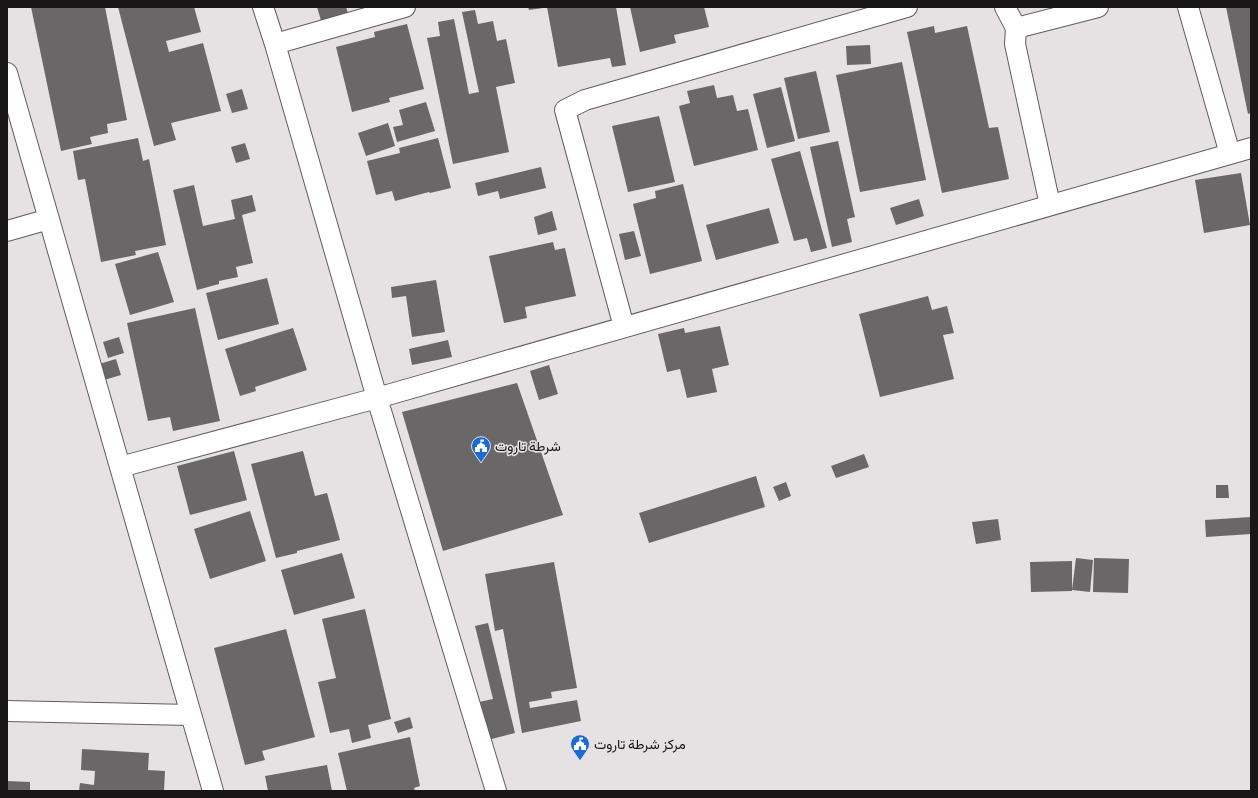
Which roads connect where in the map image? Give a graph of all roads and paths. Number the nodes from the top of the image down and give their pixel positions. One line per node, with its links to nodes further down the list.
1 (263, 7): 8 (street)
2 (405, 7): 8 (street)
3 (907, 7): 15 (street)
4 (1005, 7): 7 (street)
5 (1098, 7): 7 (street)
6 (1188, 7): 11 (street)
7 (1016, 28): 12 (street)
8 (275, 44): 16 (street)
9 (7, 73): 13 (street)
10 (1251, 148): 11 (street)
11 (1230, 154): 12 (street)
12 (1050, 205): 15 (street)
13 (49, 219): 14 (street); 17 (street)
14 (7, 231)
15 (624, 327): 16 (street)
16 (377, 398): 17 (street); 21 (street)
17 (120, 468): 19 (street)
18 (7, 711): 19 (street)
19 (190, 715): 20 (street)
20 (213, 791)
21 (496, 791)

